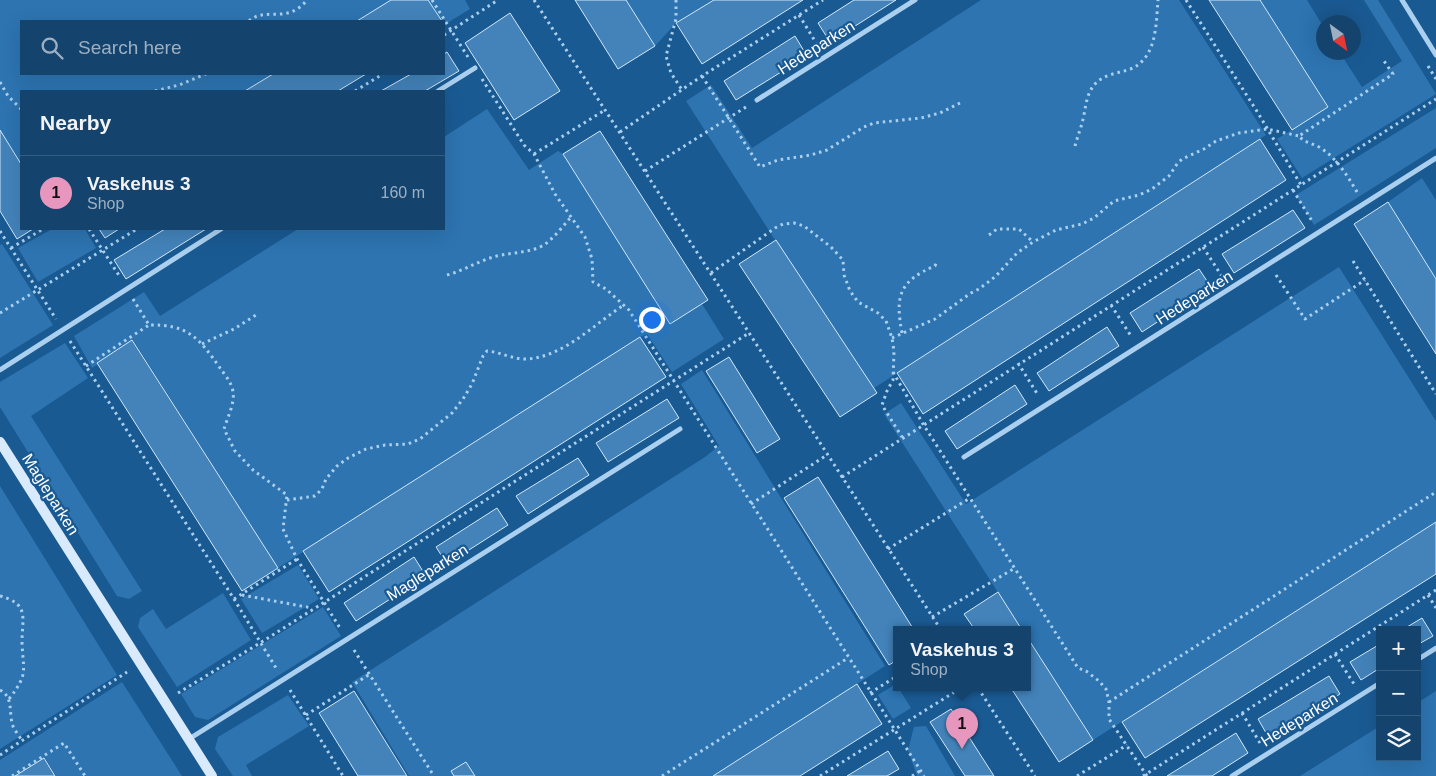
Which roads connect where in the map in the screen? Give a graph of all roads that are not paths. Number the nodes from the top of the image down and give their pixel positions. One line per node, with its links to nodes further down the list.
1 (915, 0): 6 (street, Hedeparken)
2 (1402, 0): 3 (street)
3 (1436, 55)
4 (475, 68): 5 (street)
5 (440, 90)
6 (757, 100)
7 (1436, 158): 12 (street, Hedeparken)
8 (219, 230): 9 (street)
9 (0, 370)
10 (680, 430): 16 (street, Magleparken)
11 (0, 442): 16 (street, Magleparken)
12 (964, 457)
13 (1436, 648): 14 (street)
14 (1421, 657)
15 (1376, 686): 18 (street, Hedeparken)
16 (189, 740): 17 (street, Magleparken)
17 (212, 776)
18 (1232, 776)

